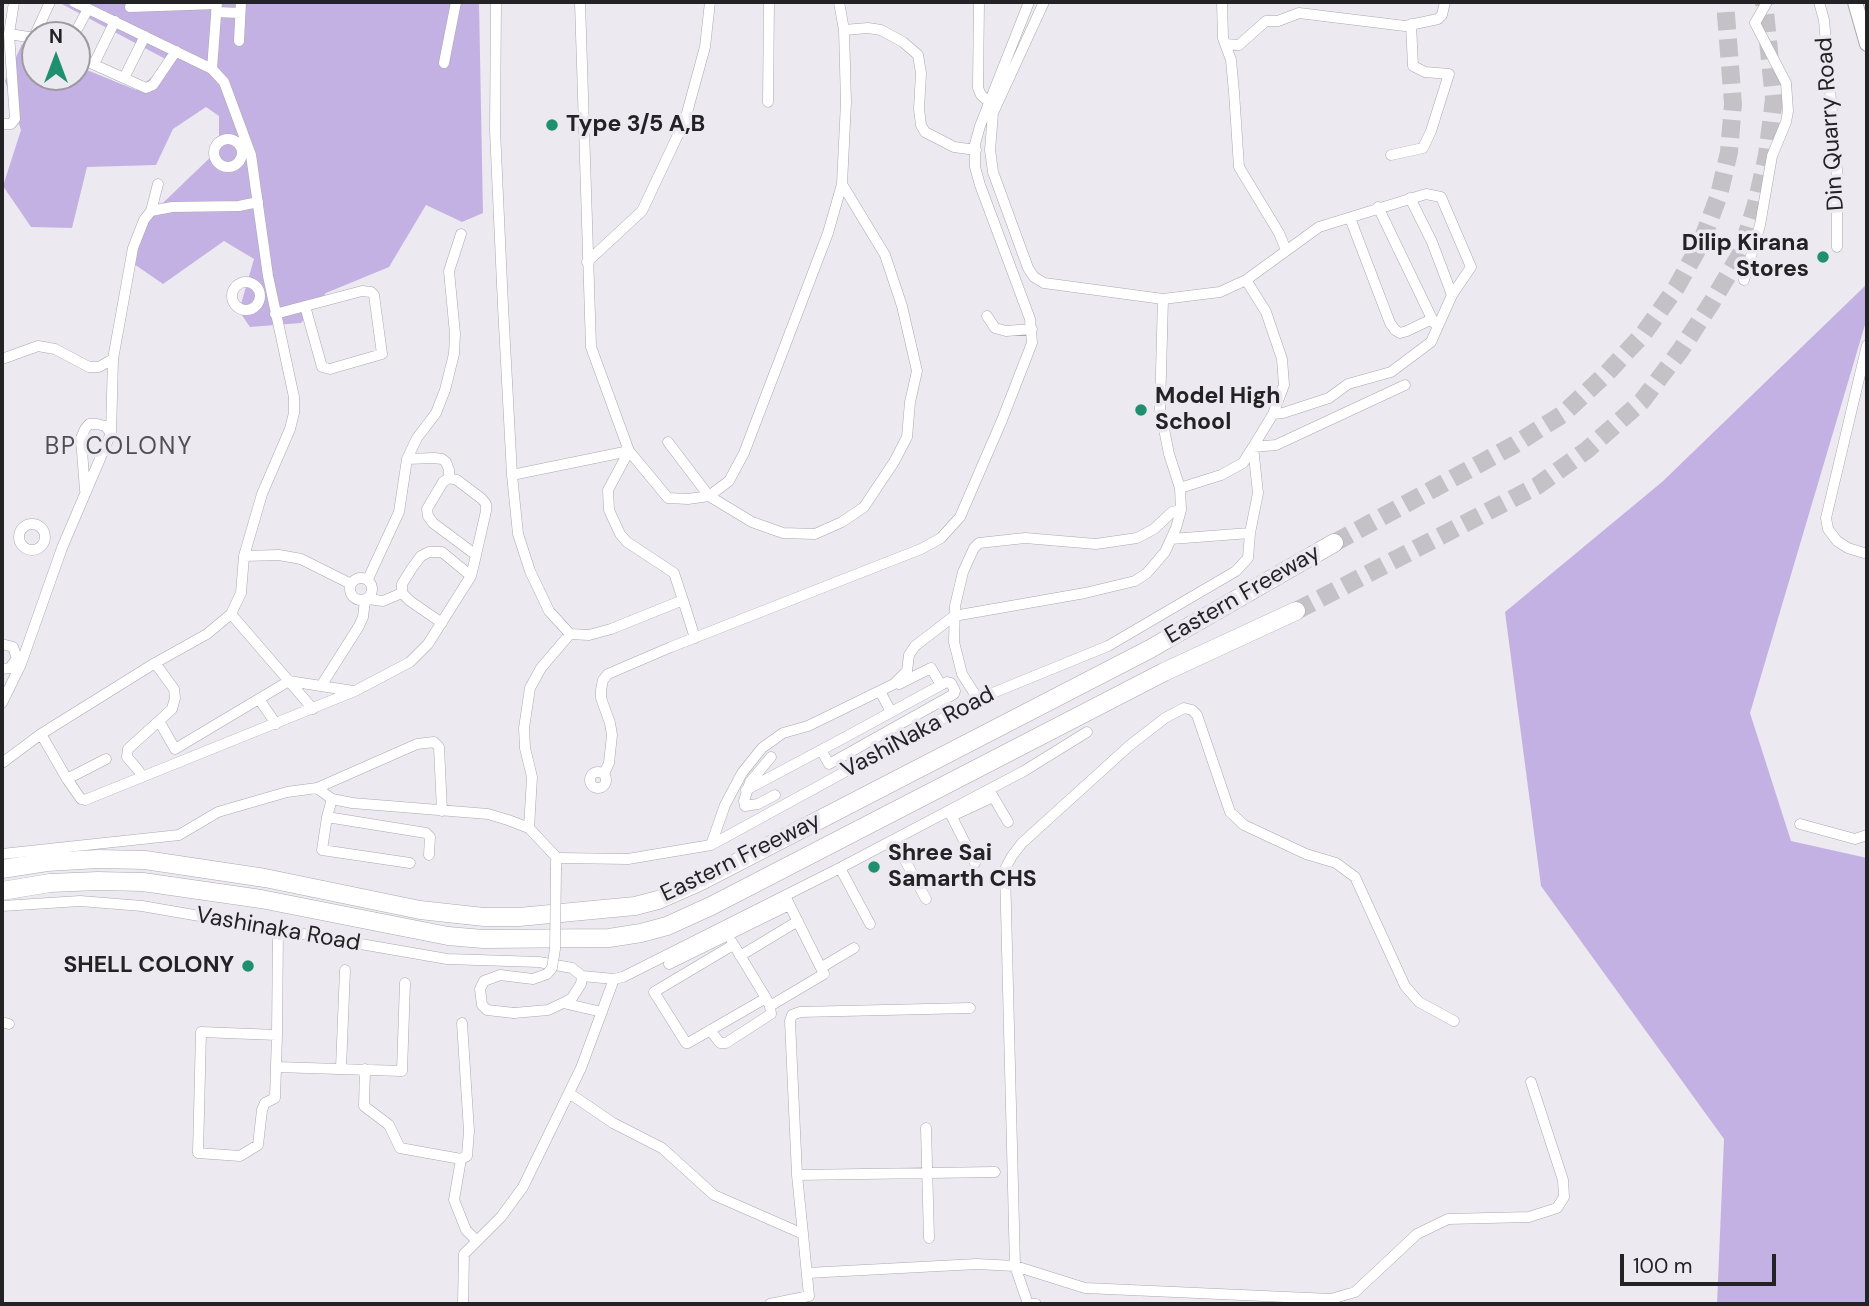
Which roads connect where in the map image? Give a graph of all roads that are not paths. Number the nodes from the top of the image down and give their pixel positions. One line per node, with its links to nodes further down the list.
1 (14, 2): 30 (street)
2 (50, 2): 24 (street)
3 (74, 2): 22 (street)
4 (456, 2): 38 (street)
5 (496, 2): 81 (street)
6 (580, 2): 57 (street)
7 (710, 2): 57 (street)
8 (769, 2): 43 (street)
9 (839, 2): 29 (street)
10 (979, 2): 42 (street)
11 (1029, 2): 42 (street)
12 (1044, 2): 63 (street)
13 (1222, 2): 34 (street)
14 (1321, 2): 23 (street)
15 (1445, 2): 27 (street)
16 (1768, 2): 60 (street)
17 (1819, 2): 55 (street, Din Quarry Road)
18 (1855, 2): 35 (street)
19 (130, 4): 20 (street); 28 (street)
20 (216, 6): 21 (street); 40 (street)
21 (240, 7): 33 (street)
22 (88, 9): 25 (street); 26 (street)
23 (1321, 14): 27 (street); 34 (street)
24 (41, 21)
25 (82, 21)
26 (115, 21): 28 (street); 39 (street)
27 (1411, 24): 46 (street)
28 (129, 28): 32 (street)
29 (844, 30): 45 (street); 48 (street)
30 (9, 34): 31 (street); 44 (street)
31 (21, 35)
32 (145, 36): 36 (street); 41 (street)
33 (239, 41)
34 (1225, 44): 56 (street)
35 (1867, 44)
36 (176, 51): 40 (street); 41 (street)
37 (91, 63): 39 (street)
38 (444, 63)
39 (94, 64): 41 (street)
40 (212, 69): 50 (street)
41 (124, 78)
42 (988, 101): 45 (street)
43 (768, 102)
44 (2, 124)
45 (976, 150): 69 (street)
46 (1391, 155)
47 (158, 184): 52 (street)
48 (842, 184): 85 (street); 85 (street)
49 (1410, 198): 51 (street); 62 (street); 62 (street)
50 (258, 202): 52 (street); 58 (street)
51 (1378, 207): 53 (street); 68 (street)
52 (151, 212): 73 (street)
53 (1350, 218): 56 (street); 68 (street)
54 (461, 234): 80 (street)
55 (1837, 247)
56 (1286, 250): 59 (street)
57 (587, 262): 79 (street)
58 (268, 276): 61 (street); 66 (street)
59 (1247, 280): 63 (street); 75 (street)
60 (1744, 280)
61 (253, 284): 65 (street); 65 (street)
62 (1452, 295): 70 (street)
63 (1163, 299): 83 (street)
64 (305, 306): 64 (street); 66 (street)
65 (255, 308): 66 (street)
66 (274, 309): 94 (street)
67 (988, 316): 69 (street)
68 (1432, 319): 70 (street)
69 (1032, 329): 106 (street)
70 (1437, 331): 75 (street)
71 (1867, 345): 92 (street)
72 (2, 359): 73 (street)
73 (113, 359): 76 (street)
74 (1405, 385): 78 (street)
75 (1273, 414): 78 (street)
76 (111, 433): 84 (street); 84 (street)
77 (668, 442): 85 (street)
78 (1253, 447): 83 (street); 87 (street, VashiNaka Road)
79 (629, 452): 81 (street); 85 (street); 100 (street)
80 (407, 459): 82 (street); 96 (street)
81 (512, 475): 105 (street)
82 (449, 478): 93 (street); 93 (street)
83 (1180, 488): 86 (street)
84 (85, 493): 91 (street)
85 (709, 496)
86 (1181, 510): 88 (street); 103 (street)
87 (1250, 533): 88 (street); 118 (street, VashiNaka Road)
88 (1171, 539): 103 (street)
89 (44, 542): 91 (street)
90 (1334, 543): 157 (highway, Eastern Freeway)
91 (62, 548): 108 (street)
92 (1867, 554)
93 (476, 555): 95 (street)
94 (244, 556): 97 (street); 102 (street)
95 (471, 576): 98 (street); 104 (street)
96 (368, 579): 97 (street); 99 (street)
97 (351, 584): 99 (street)
98 (402, 593): 99 (street); 104 (street)
99 (366, 599): 114 (street)
100 (683, 600): 105 (street); 106 (street)
101 (1296, 611): 160 (highway, Eastern Freeway)
102 (231, 614): 109 (street); 112 (street)
103 (954, 616): 111 (street); 153 (street)
104 (442, 623): 115 (street)
105 (570, 634): 150 (street)
106 (695, 638): 137 (street)
107 (2, 644): 108 (street)
108 (18, 663): 110 (street); 120 (street)
109 (155, 663): 124 (street); 128 (street)
110 (2, 669)
111 (965, 679): 113 (street); 118 (street)
112 (289, 681): 114 (street); 117 (street); 121 (street)
113 (946, 685): 116 (street); 122 (street); 123 (street)
114 (321, 686): 115 (street)
115 (355, 691): 121 (street)
116 (881, 693): 119 (street); 122 (street)
117 (259, 699): 125 (street); 129 (street)
118 (978, 699): 126 (street, VashiNaka Road)
119 (868, 700)
120 (2, 703)
121 (313, 709): 125 (street)
122 (891, 712): 130 (street)
123 (914, 717): 126 (street); 133 (street)
124 (159, 721): 129 (street); 136 (street)
125 (276, 724): 135 (street)
126 (922, 729): 138 (street, VashiNaka Road)
127 (1087, 732): 142 (street)
128 (41, 734): 134 (street); 139 (street)
129 (175, 749): 135 (street)
130 (821, 750): 133 (street); 141 (street)
131 (771, 757): 141 (street)
132 (106, 759): 139 (street)
133 (832, 762): 138 (street)
134 (2, 763)
135 (182, 763): 139 (street)
136 (139, 771)
137 (604, 774)
138 (839, 775): 145 (street, VashiNaka Road)
139 (68, 779)
140 (317, 788): 143 (street); 144 (street); 157 (street)
141 (746, 790): 145 (street)
142 (991, 793): 146 (street); 148 (street)
143 (332, 799): 144 (street); 147 (street)
144 (442, 811): 150 (street)
145 (772, 811): 153 (street, VashiNaka Road)
146 (950, 813): 152 (street); 156 (street)
147 (327, 817): 154 (street); 155 (street)
148 (1007, 822)
149 (1800, 824): 151 (street)
150 (529, 828): 158 (street)
151 (1867, 835)
152 (894, 840): 159 (street); 161 (street)
153 (710, 845): 158 (street, VashiNaka Road)
154 (429, 855)
155 (411, 863)
156 (975, 863)
157 (3, 864)
158 (557, 864): 176 (street, bridge)
159 (840, 868): 162 (street); 164 (street)
160 (4, 896): 165 (street, Vashinaka Road)
161 (926, 899)
162 (787, 901): 163 (street); 166 (street); 173 (street)
163 (798, 921): 168 (street); 170 (street)
164 (870, 924)
165 (278, 931): 172 (street, Vashinaka Road); 182 (street)
166 (731, 940): 168 (street); 169 (street); 181 (street)
167 (854, 948): 170 (street)
168 (740, 956): 175 (street)
169 (669, 964)
170 (822, 967): 175 (street)
171 (345, 970): 184 (street)
172 (582, 976): 173 (street, Vashinaka Road); 176 (street)
173 (614, 979): 178 (street)
174 (405, 983): 185 (street)
175 (768, 1002): 181 (street); 181 (street)
176 (563, 1003): 178 (street)
177 (970, 1008): 192 (street)
178 (602, 1013): 187 (street)
179 (1454, 1021): 196 (street)
180 (462, 1023): 189 (street)
181 (710, 1030)
182 (277, 1035): 183 (street); 183 (street)
183 (276, 1067): 184 (street)
184 (341, 1068): 185 (street)
185 (365, 1069): 189 (street)
186 (1531, 1082): 198 (street)
187 (569, 1093): 193 (street); 195 (street)
188 (926, 1128): 190 (street)
189 (461, 1159): 195 (street)
190 (928, 1172): 191 (street); 192 (street); 194 (street)
191 (995, 1172)
192 (797, 1175): 193 (street)
193 (803, 1234): 197 (street)
194 (929, 1238)
195 (476, 1240): 199 (street)
196 (1015, 1266): 197 (street); 198 (street); 201 (street)
197 (807, 1273): 200 (street)
198 (1240, 1299)
199 (463, 1304)
200 (770, 1304)
201 (1035, 1304)

